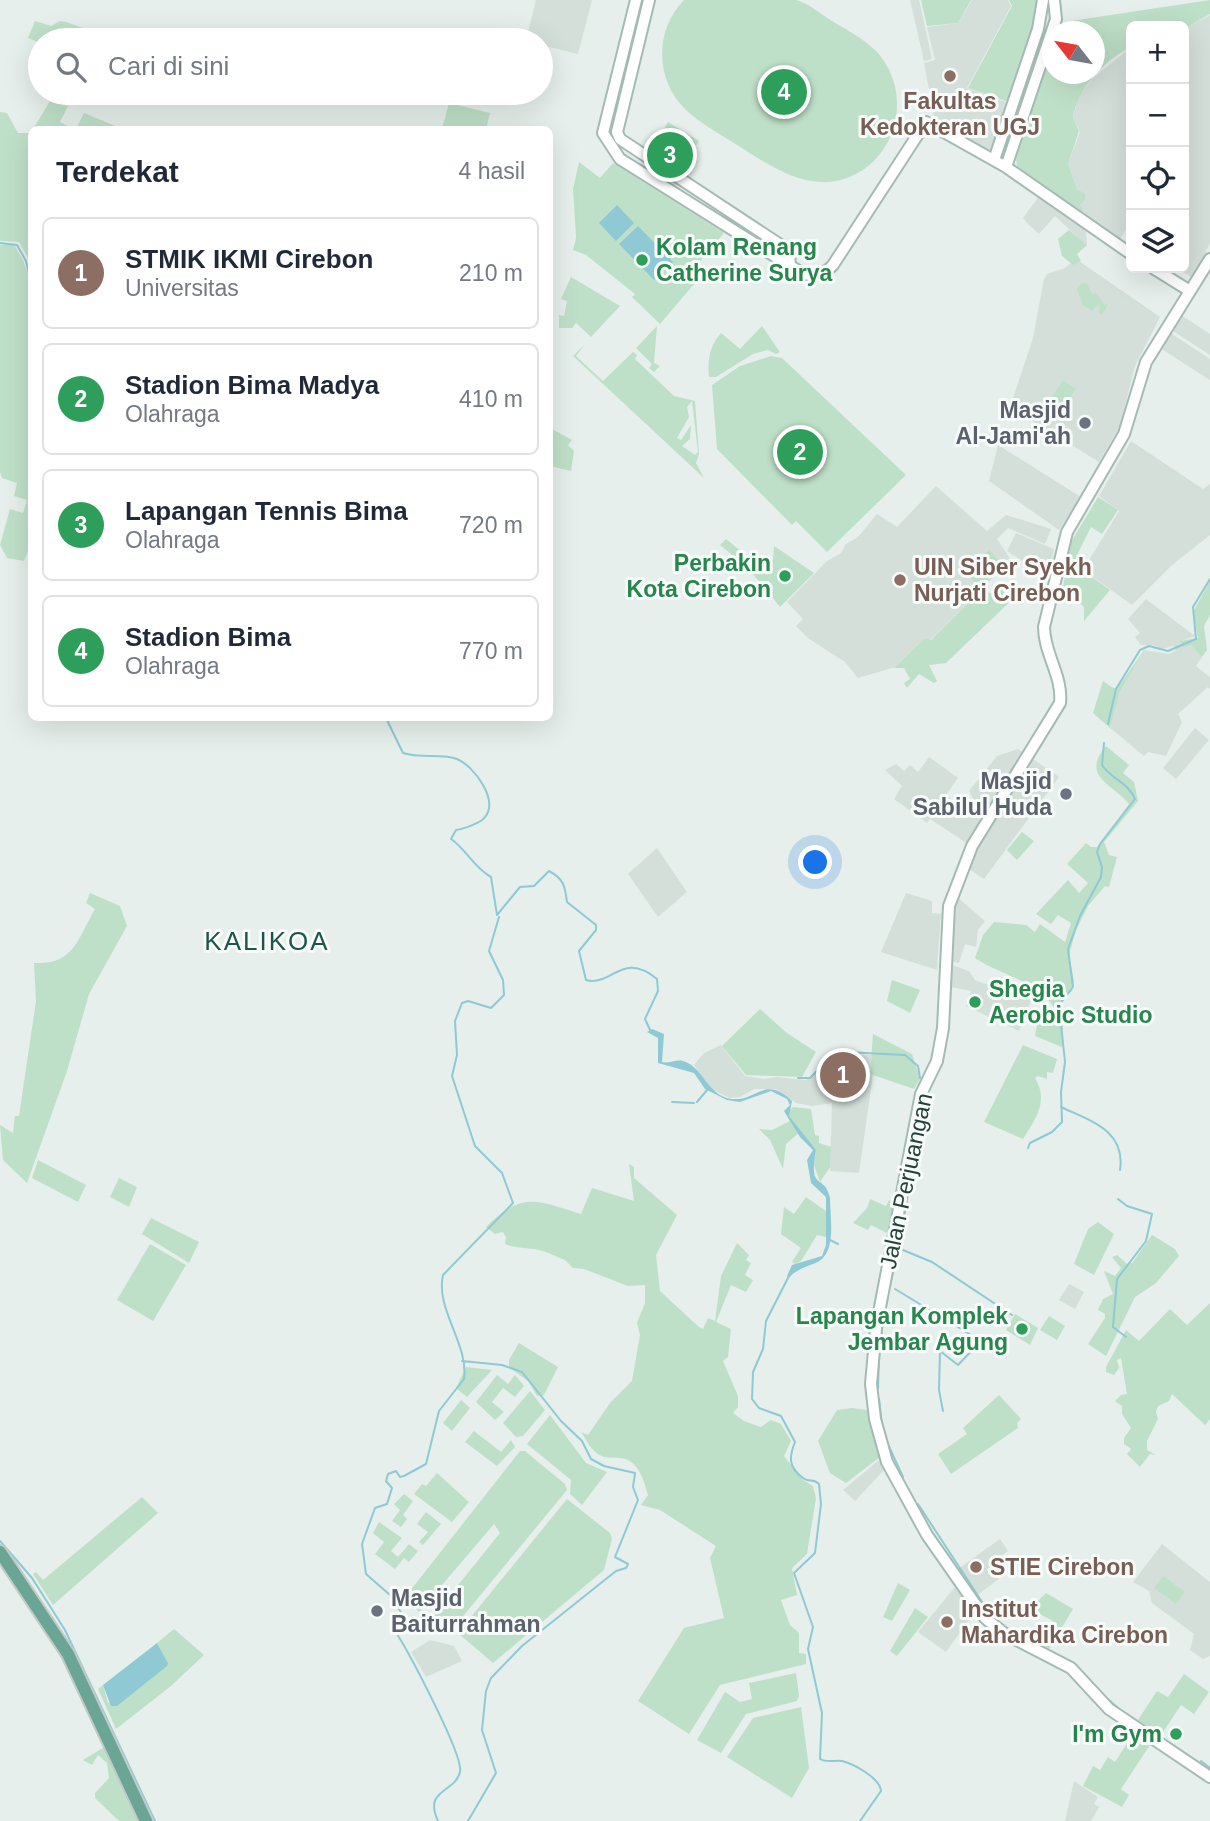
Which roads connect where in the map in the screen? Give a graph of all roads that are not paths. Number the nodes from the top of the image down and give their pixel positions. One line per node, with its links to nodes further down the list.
1 (636, 0): 9 (street)
2 (649, 0): 9 (street)
3 (1043, 0): 5 (street)
4 (1054, 0): 6 (street)
5 (994, 160): 6 (street); 9 (street)
6 (1006, 167): 7 (street)
7 (1126, 251)
8 (1210, 258): 11 (street, Jalan Perjuangan)
9 (787, 261)
10 (1161, 273): 11 (street)
11 (1190, 291): 13 (street, Jalan Perjuangan)
12 (0, 1552): 14 (main road)
13 (1210, 1777)
14 (146, 1821)

